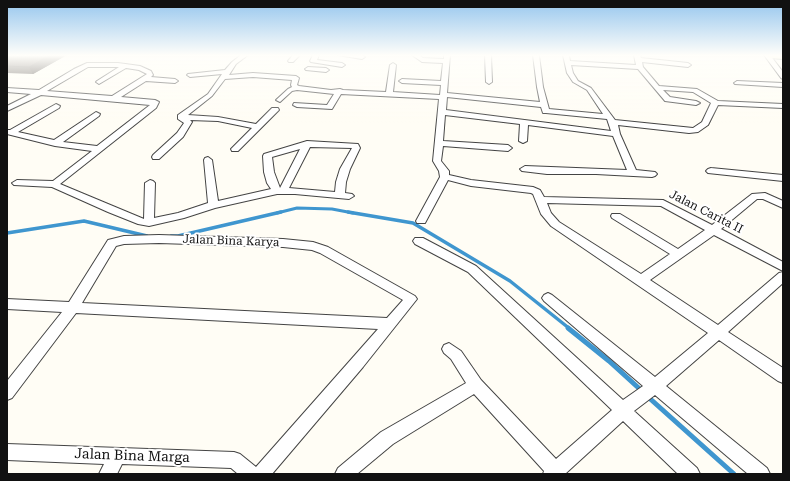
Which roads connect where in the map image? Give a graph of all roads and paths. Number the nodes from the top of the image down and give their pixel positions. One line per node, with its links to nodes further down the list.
1 (64, 77): 23 (street)
2 (106, 77): 14 (street)
3 (224, 77): 39 (street)
4 (288, 77): 19 (street)
5 (391, 77): 24 (street)
6 (445, 77): 17 (street)
7 (489, 77): 15 (street)
8 (539, 77): 33 (street)
9 (573, 77): 40 (street)
10 (648, 77): 20 (street)
11 (146, 78): 12 (street); 26 (street)
12 (175, 81)
13 (402, 81): 17 (street)
14 (99, 82)
15 (489, 82)
16 (737, 82): 18 (street)
17 (445, 83): 25 (street)
18 (783, 85)
19 (297, 88): 22 (street); 27 (street)
20 (657, 88): 28 (street); 29 (street)
21 (7, 90): 23 (street)
22 (340, 91): 24 (street); 31 (street)
23 (41, 92): 26 (street); 34 (street)
24 (389, 94): 25 (street)
25 (443, 96): 33 (street); 37 (street)
26 (113, 98): 50 (street)
27 (280, 100)
28 (696, 103)
29 (716, 103): 32 (street); 40 (street)
30 (56, 106): 43 (street)
31 (297, 106)
32 (780, 106): 36 (street)
33 (545, 108): 40 (street)
34 (7, 109)
35 (275, 110): 42 (street)
36 (783, 111)
37 (442, 112): 41 (street); 47 (street)
38 (96, 114): 46 (street)
39 (181, 118): 42 (street); 52 (street)
40 (611, 120): 44 (street)
41 (524, 122): 44 (street); 45 (street)
42 (258, 127): 51 (street)
43 (9, 132): 46 (street)
44 (616, 134): 56 (street)
45 (523, 141)
46 (55, 143): 50 (street)
47 (439, 143): 49 (street); 58 (street)
48 (307, 144): 63 (street); 63 (street); 63 (street)
49 (508, 148)
50 (99, 149): 62 (street)
51 (235, 149)
52 (156, 157)
53 (208, 160): 65 (street)
54 (525, 169): 56 (street)
55 (712, 171): 59 (street)
56 (633, 173): 57 (street)
57 (652, 174)
58 (445, 177): 64 (street); 68 (street)
59 (783, 178)
60 (17, 183): 62 (street)
61 (150, 183): 69 (street)
62 (55, 184): 69 (street)
63 (280, 191): 65 (street)
64 (538, 200): 70 (street, Jalan Carita II); 75 (street)
65 (213, 205): 69 (street)
66 (783, 205): 70 (street)
67 (616, 216): 72 (street)
68 (421, 221)
69 (149, 223)
70 (713, 230): 72 (street); 73 (street, Jalan Carita II)
71 (419, 241): 86 (street)
72 (679, 255): 75 (street)
73 (783, 267)
74 (783, 276): 80 (street)
75 (641, 280): 80 (street)
76 (548, 298): 84 (street)
77 (7, 304): 78 (street)
78 (73, 307): 79 (street); 79 (street, Jalan Bina Karya); 85 (street)
79 (390, 324): 92 (street)
80 (719, 332): 82 (street); 84 (street)
81 (449, 349): 83 (street)
82 (783, 376)
83 (476, 385): 89 (street); 93 (street)
84 (652, 389): 86 (street); 95 (street)
85 (7, 393)
86 (629, 405): 89 (street); 94 (street)
87 (7, 452): 88 (street, Jalan Bina Marga)
88 (117, 456): 90 (street); 91 (street, Jalan Bina Marga)
89 (554, 472)
90 (108, 474)
91 (251, 474)
92 (260, 474)
93 (344, 474)
94 (691, 474)
95 (761, 474)

